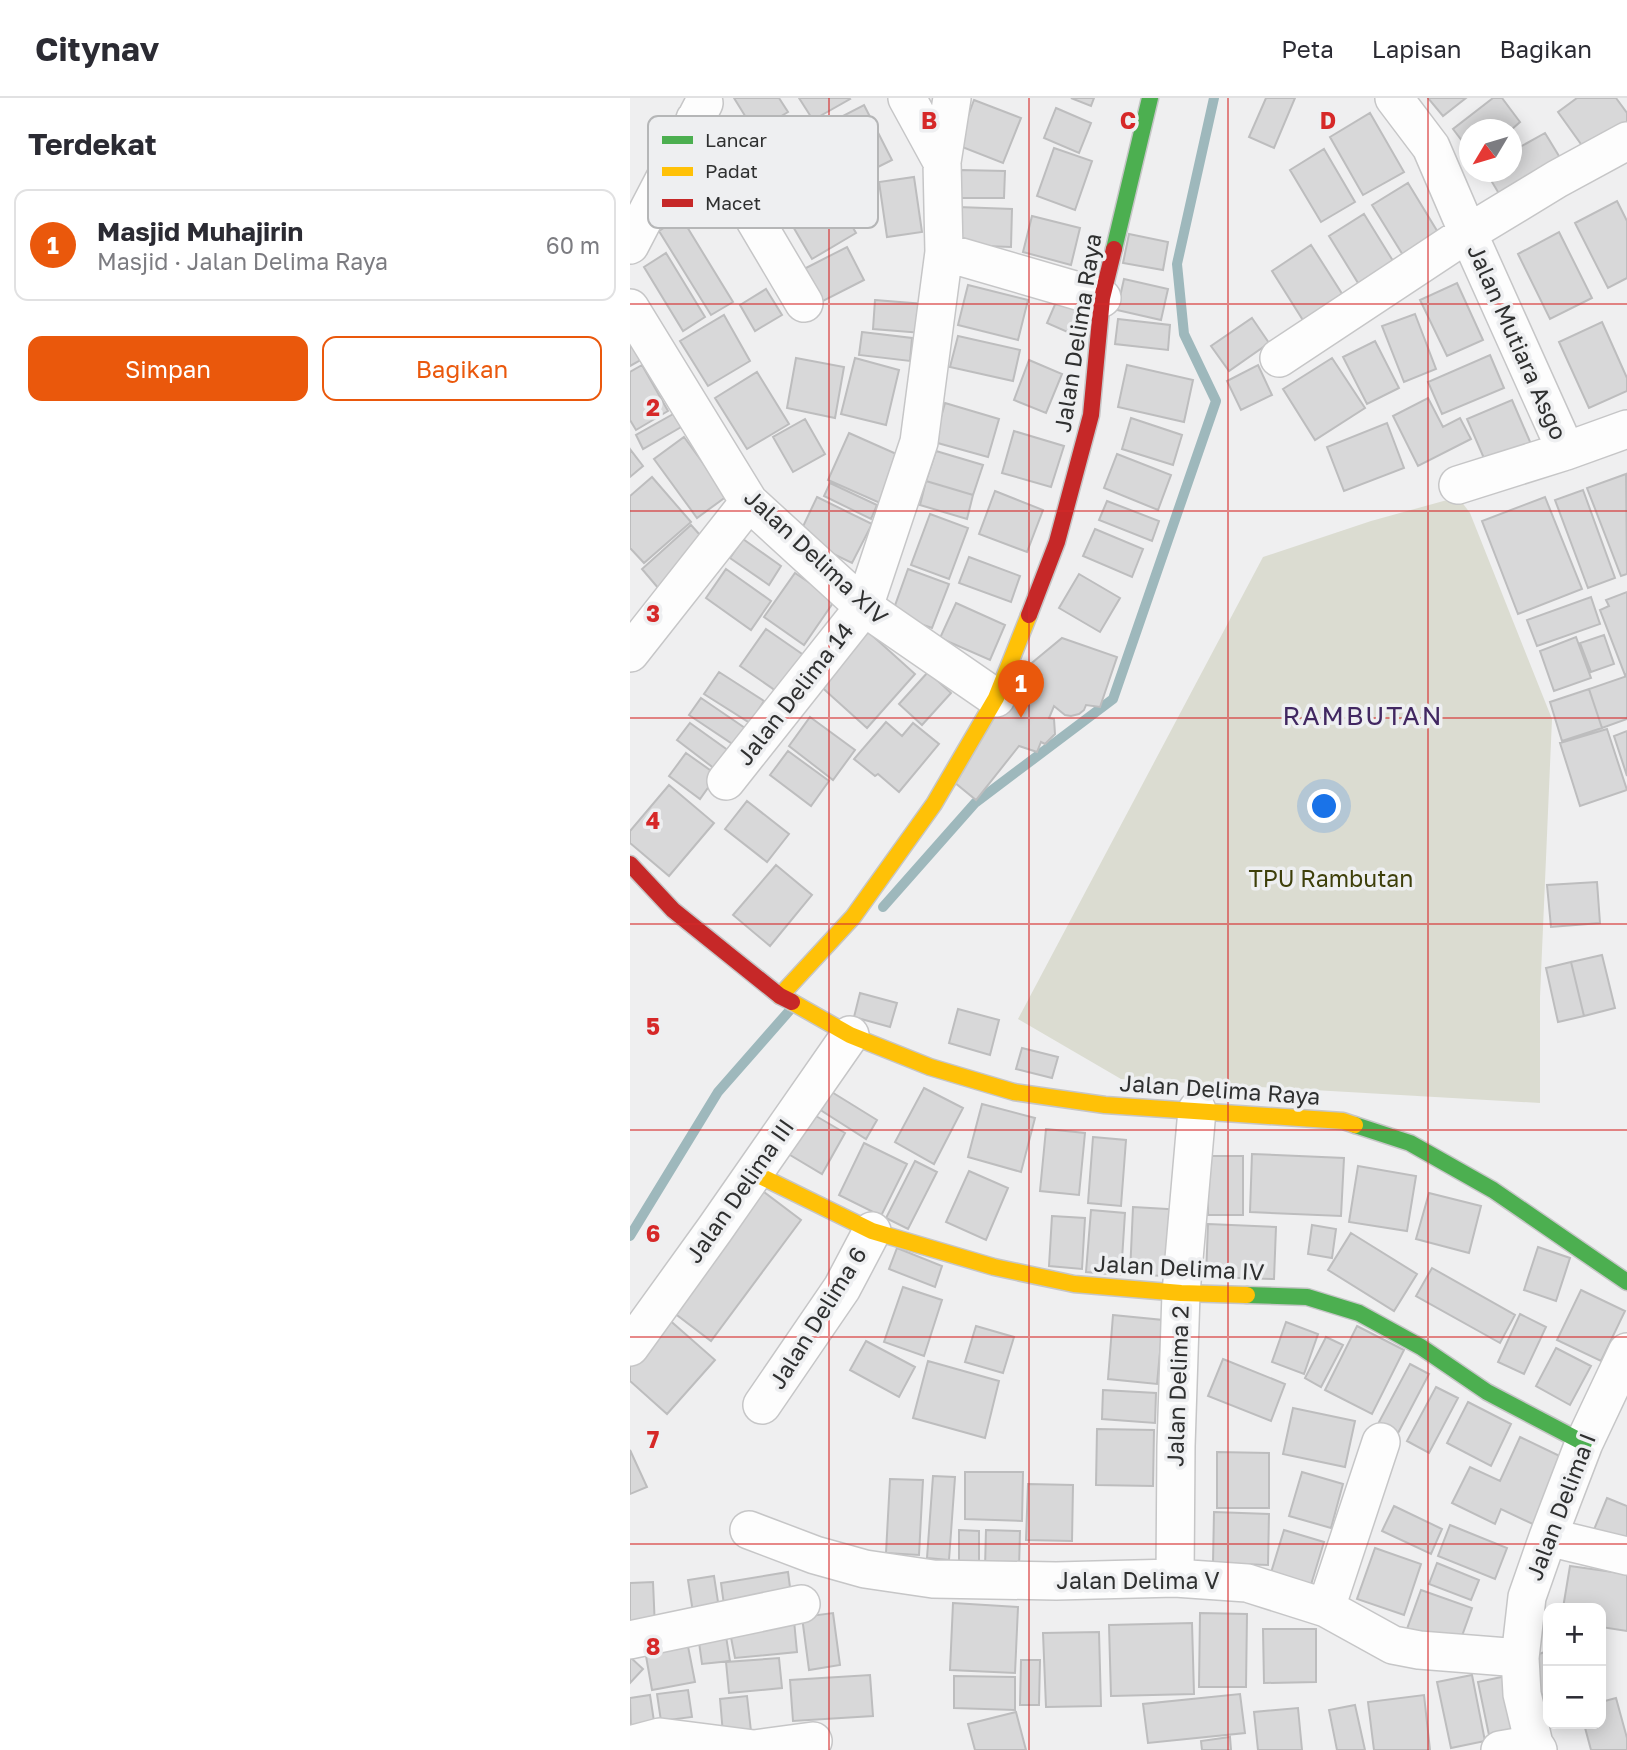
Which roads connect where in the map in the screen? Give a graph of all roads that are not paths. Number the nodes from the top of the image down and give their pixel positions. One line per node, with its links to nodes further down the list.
1 (907, 98): 6 (street)
2 (952, 98): 6 (street, Jalan Delima 14)
3 (1150, 98): 12 (street, Jalan Delima Raya)
4 (1394, 98): 9 (street, Jalan Mutiara Asgo)
5 (1627, 141): 9 (street, Jalan Mutiara Asgo)
6 (942, 162): 11 (street, Jalan Delima 14)
7 (648, 211): 10 (street)
8 (764, 228): 13 (street)
9 (1468, 233): 15 (street, Jalan Mutiara Asgo); 17 (street, Jalan Mutiara Asgo)
10 (630, 245)
11 (944, 252): 12 (street); 20 (street, Jalan Delima 14)
12 (1102, 298): 22 (street, Jalan Delima Raya)
13 (804, 303)
14 (630, 308): 19 (street, Jalan Delima XIV)
15 (1279, 358)
16 (1627, 429): 17 (street, Jalan Mutiara Asgo)
17 (1566, 451): 18 (street, Jalan Mutiara Asgo)
18 (1458, 485)
19 (750, 502): 20 (street, Jalan Delima XIV); 21 (street)
20 (864, 607): 22 (street, Jalan Delima XIV); 23 (street, Jalan Delima 14)
21 (630, 653)
22 (996, 698): 25 (street, Jalan Delima Raya)
23 (726, 781)
24 (630, 864): 25 (street)
25 (783, 998): 26 (street, Jalan Delima Raya)
26 (850, 1035): 27 (street, Jalan Delima Raya); 28 (street, Jalan Delima III)
27 (1197, 1110): 30 (street, Jalan Delima Raya); 31 (street, Jalan Delima 2)
28 (754, 1173): 29 (street, Jalan Delima IV); 32 (street, Jalan Delima III)
29 (872, 1231): 31 (street, Jalan Delima IV); 34 (street, Jalan Delima 6)
30 (1627, 1282)
31 (1181, 1293): 36 (street, Jalan Delima IV); 40 (street, Jalan Delima 2)
32 (630, 1347)
33 (1627, 1352): 36 (street, Jalan Delima I)
34 (762, 1405)
35 (1381, 1442): 42 (street)
36 (1584, 1443): 38 (street, Jalan Delima I)
37 (749, 1530): 40 (street, Jalan Delima V)
38 (1548, 1537): 39 (street); 44 (street, Jalan Delima I)
39 (1627, 1556)
40 (1175, 1578): 42 (street, Jalan Delima V)
41 (802, 1604): 43 (street)
42 (1326, 1608): 44 (street, Jalan Delima V)
43 (630, 1640)
44 (1520, 1658): 47 (street, Jalan Delima I)
45 (813, 1741): 46 (street)
46 (630, 1745)
47 (1524, 1748)

